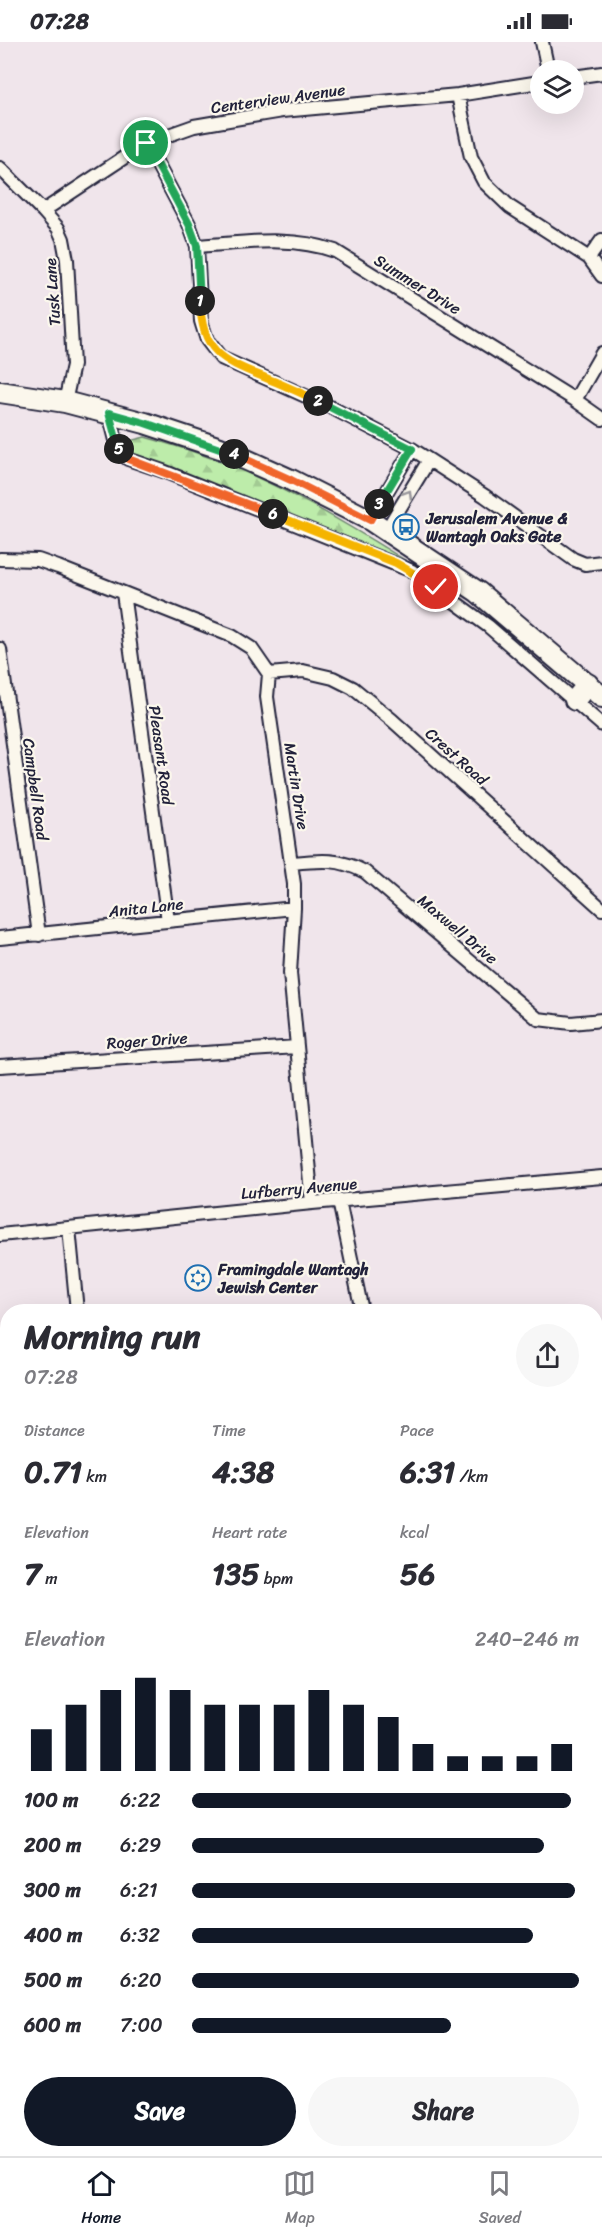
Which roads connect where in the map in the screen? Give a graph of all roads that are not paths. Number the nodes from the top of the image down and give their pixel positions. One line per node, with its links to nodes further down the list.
1 (542, 42): 2 (street)
2 (546, 60)
3 (602, 73): 4 (street)
4 (584, 75)
5 (530, 84): 6 (street, Centerview Avenue)
6 (458, 95): 7 (street, Centerview Avenue); 12 (street)
7 (146, 143): 9 (street, Centerview Avenue); 11 (street)
8 (0, 169): 9 (street, Tusk Lane)
9 (43, 211): 17 (street, Tusk Lane)
10 (602, 240): 12 (street)
11 (197, 246): 16 (street, Summer Drive); 20 (street)
12 (589, 258): 13 (street)
13 (602, 276)
14 (602, 353): 16 (street)
15 (0, 392): 17 (main road)
16 (575, 400): 19 (street, Summer Drive)
17 (66, 402): 18 (main road)
18 (109, 413): 22 (main road); 29 (street)
19 (602, 419)
20 (412, 449): 21 (street); 22 (street)
21 (429, 460): 22 (street, one-way to 21); 24 (street)
22 (379, 524): 28 (main road)
23 (0, 559): 25 (street)
24 (602, 562)
25 (123, 592): 27 (street); 34 (street, Pleasant Road)
26 (0, 649): 35 (street, Campbell Road)
27 (269, 674): 31 (street, Martin Drive); 33 (street, Crest Road)
28 (595, 690): 29 (main road)
29 (575, 700): 30 (street)
30 (602, 725)
31 (292, 863): 32 (street, Martin Drive); 37 (street, Maxwell Drive)
32 (294, 908): 34 (street, Anita Lane); 38 (street, Martin Drive)
33 (602, 909)
34 (168, 921): 35 (street, Anita Lane)
35 (39, 935): 36 (street, Anita Lane)
36 (0, 938)
37 (602, 1020)
38 (297, 1047): 39 (street, Roger Drive); 42 (street, Martin Drive)
39 (0, 1066)
40 (602, 1177): 41 (street, Lufberry Avenue)
41 (339, 1201): 42 (street, Lufberry Avenue); 46 (street)
42 (312, 1203): 43 (street, Lufberry Avenue)
43 (69, 1228): 44 (street, Lufberry Avenue); 45 (street)
44 (0, 1235)
45 (76, 1304)
46 (361, 1304)

